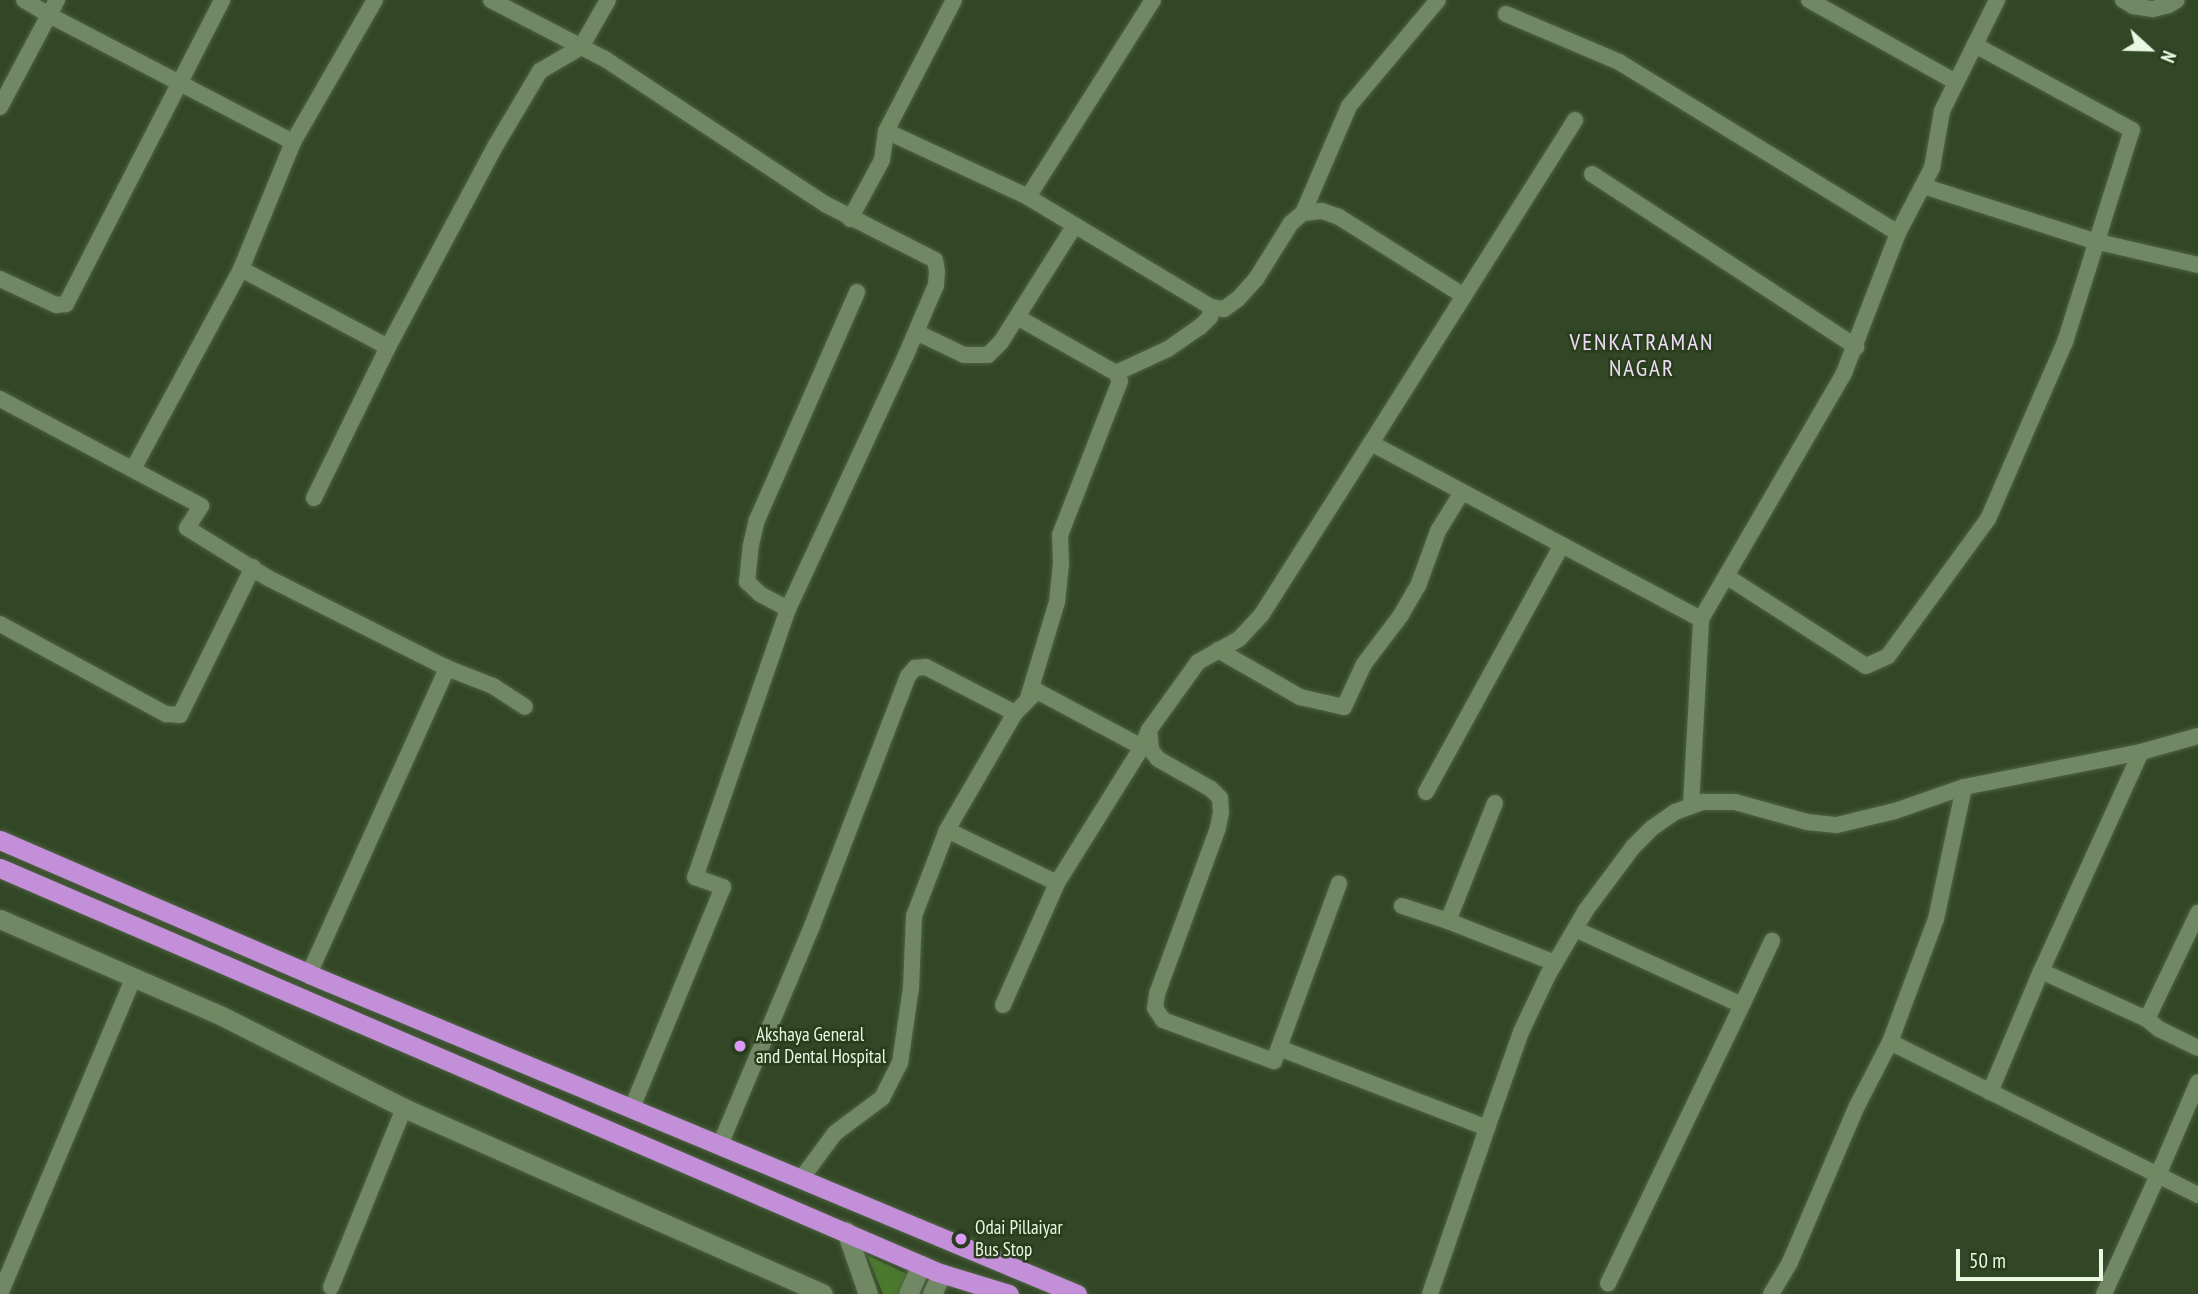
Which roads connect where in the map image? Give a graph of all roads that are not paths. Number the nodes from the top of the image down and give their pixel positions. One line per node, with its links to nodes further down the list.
1 (24, 0): 13 (street)
2 (222, 0): 18 (street)
3 (374, 0): 22 (street)
4 (491, 0): 16 (street)
5 (608, 0): 16 (street)
6 (954, 0): 21 (street)
7 (1153, 0): 25 (street)
8 (1438, 0): 26 (street)
9 (1809, 0): 17 (street)
10 (1997, 0): 15 (street)
11 (2123, 0): 12 (street)
12 (2177, 0)
13 (53, 7): 18 (street); 19 (street)
14 (1506, 14): 29 (street)
15 (1975, 45): 17 (street); 30 (street)
16 (581, 47): 27 (street); 39 (street)
17 (1956, 82): 24 (street)
18 (180, 83): 22 (street); 33 (street)
19 (0, 107)
20 (1575, 120): 35 (street)
21 (886, 131): 25 (street); 27 (street)
22 (293, 142): 32 (street)
23 (1592, 174): 40 (street)
24 (1923, 186): 29 (street); 30 (street)
25 (1028, 197): 28 (street)
26 (1303, 213): 35 (street); 36 (street)
27 (850, 219): 38 (street)
28 (1075, 225): 36 (street); 37 (street)
29 (1898, 233): 40 (street)
30 (2094, 241): 31 (street); 49 (street)
31 (2198, 265)
32 (241, 269): 39 (street); 44 (street)
33 (0, 279)
34 (857, 292): 50 (street)
35 (1464, 296): 43 (street)
36 (1211, 307): 41 (street)
37 (1017, 317): 38 (street); 41 (street)
38 (916, 332): 50 (street)
39 (388, 347): 46 (street)
40 (1856, 347): 49 (street)
41 (1116, 373): 55 (street)
42 (0, 399): 44 (street)
43 (1371, 443): 45 (street); 53 (street)
44 (133, 469): 48 (street)
45 (1462, 492): 47 (street); 53 (street)
46 (314, 498)
47 (1562, 545): 51 (street); 63 (street)
48 (253, 567): 52 (street); 54 (street)
49 (1726, 576): 51 (street)
50 (788, 609): 90 (street)
51 (1701, 619): 65 (street)
52 (0, 624)
53 (1218, 650): 58 (street)
54 (447, 668): 56 (street); 79 (street)
55 (1028, 698): 57 (street); 60 (street)
56 (525, 707)
57 (1015, 713): 66 (street); 92 (street)
58 (1149, 730): 60 (street); 85 (street)
59 (2198, 736): 61 (street)
60 (1142, 747): 69 (street)
61 (2141, 752): 62 (street); 78 (street)
62 (1964, 787): 65 (street); 84 (street)
63 (1426, 792)
64 (1495, 803): 74 (street)
65 (1691, 806): 75 (street)
66 (947, 830): 69 (street); 94 (street)
67 (0, 840): 79 (highway)
68 (0, 868): 96 (highway)
69 (1057, 883): 81 (street)
70 (1339, 883): 85 (street)
71 (1402, 906): 74 (street)
72 (2198, 913): 83 (street)
73 (0, 919): 80 (street)
74 (1448, 921): 77 (street)
75 (1575, 929): 77 (street); 82 (street)
76 (1772, 941): 82 (street)
77 (1555, 963): 91 (street)
78 (2041, 971): 83 (street); 88 (street)
79 (309, 974): 90 (highway)
80 (134, 977): 89 (street); 102 (street)
81 (1003, 1005)
82 (1742, 1005): 99 (street)
83 (2147, 1019): 86 (street)
84 (1890, 1042): 88 (street); 109 (street)
85 (1279, 1048): 91 (street)
86 (2198, 1048)
87 (2198, 1082): 93 (street)
88 (1990, 1093): 93 (street)
89 (404, 1108): 100 (street); 103 (street)
90 (632, 1108): 92 (highway)
91 (1487, 1128): 108 (street)
92 (720, 1145): 94 (highway)
93 (2158, 1175): 95 (street); 110 (street)
94 (801, 1179): 97 (highway)
95 (2198, 1195)
96 (846, 1231): 98 (highway); 104 (street)
97 (951, 1242): 98 (highway); 107 (highway)
98 (934, 1270): 101 (highway); 105 (street); 106 (street)
99 (1608, 1283)
100 (331, 1287)
101 (999, 1293)
102 (0, 1294)
103 (823, 1294)
104 (868, 1294)
105 (908, 1294)
106 (932, 1294)
107 (1077, 1294)
108 (1430, 1294)
109 (1771, 1294)
110 (2104, 1294)

